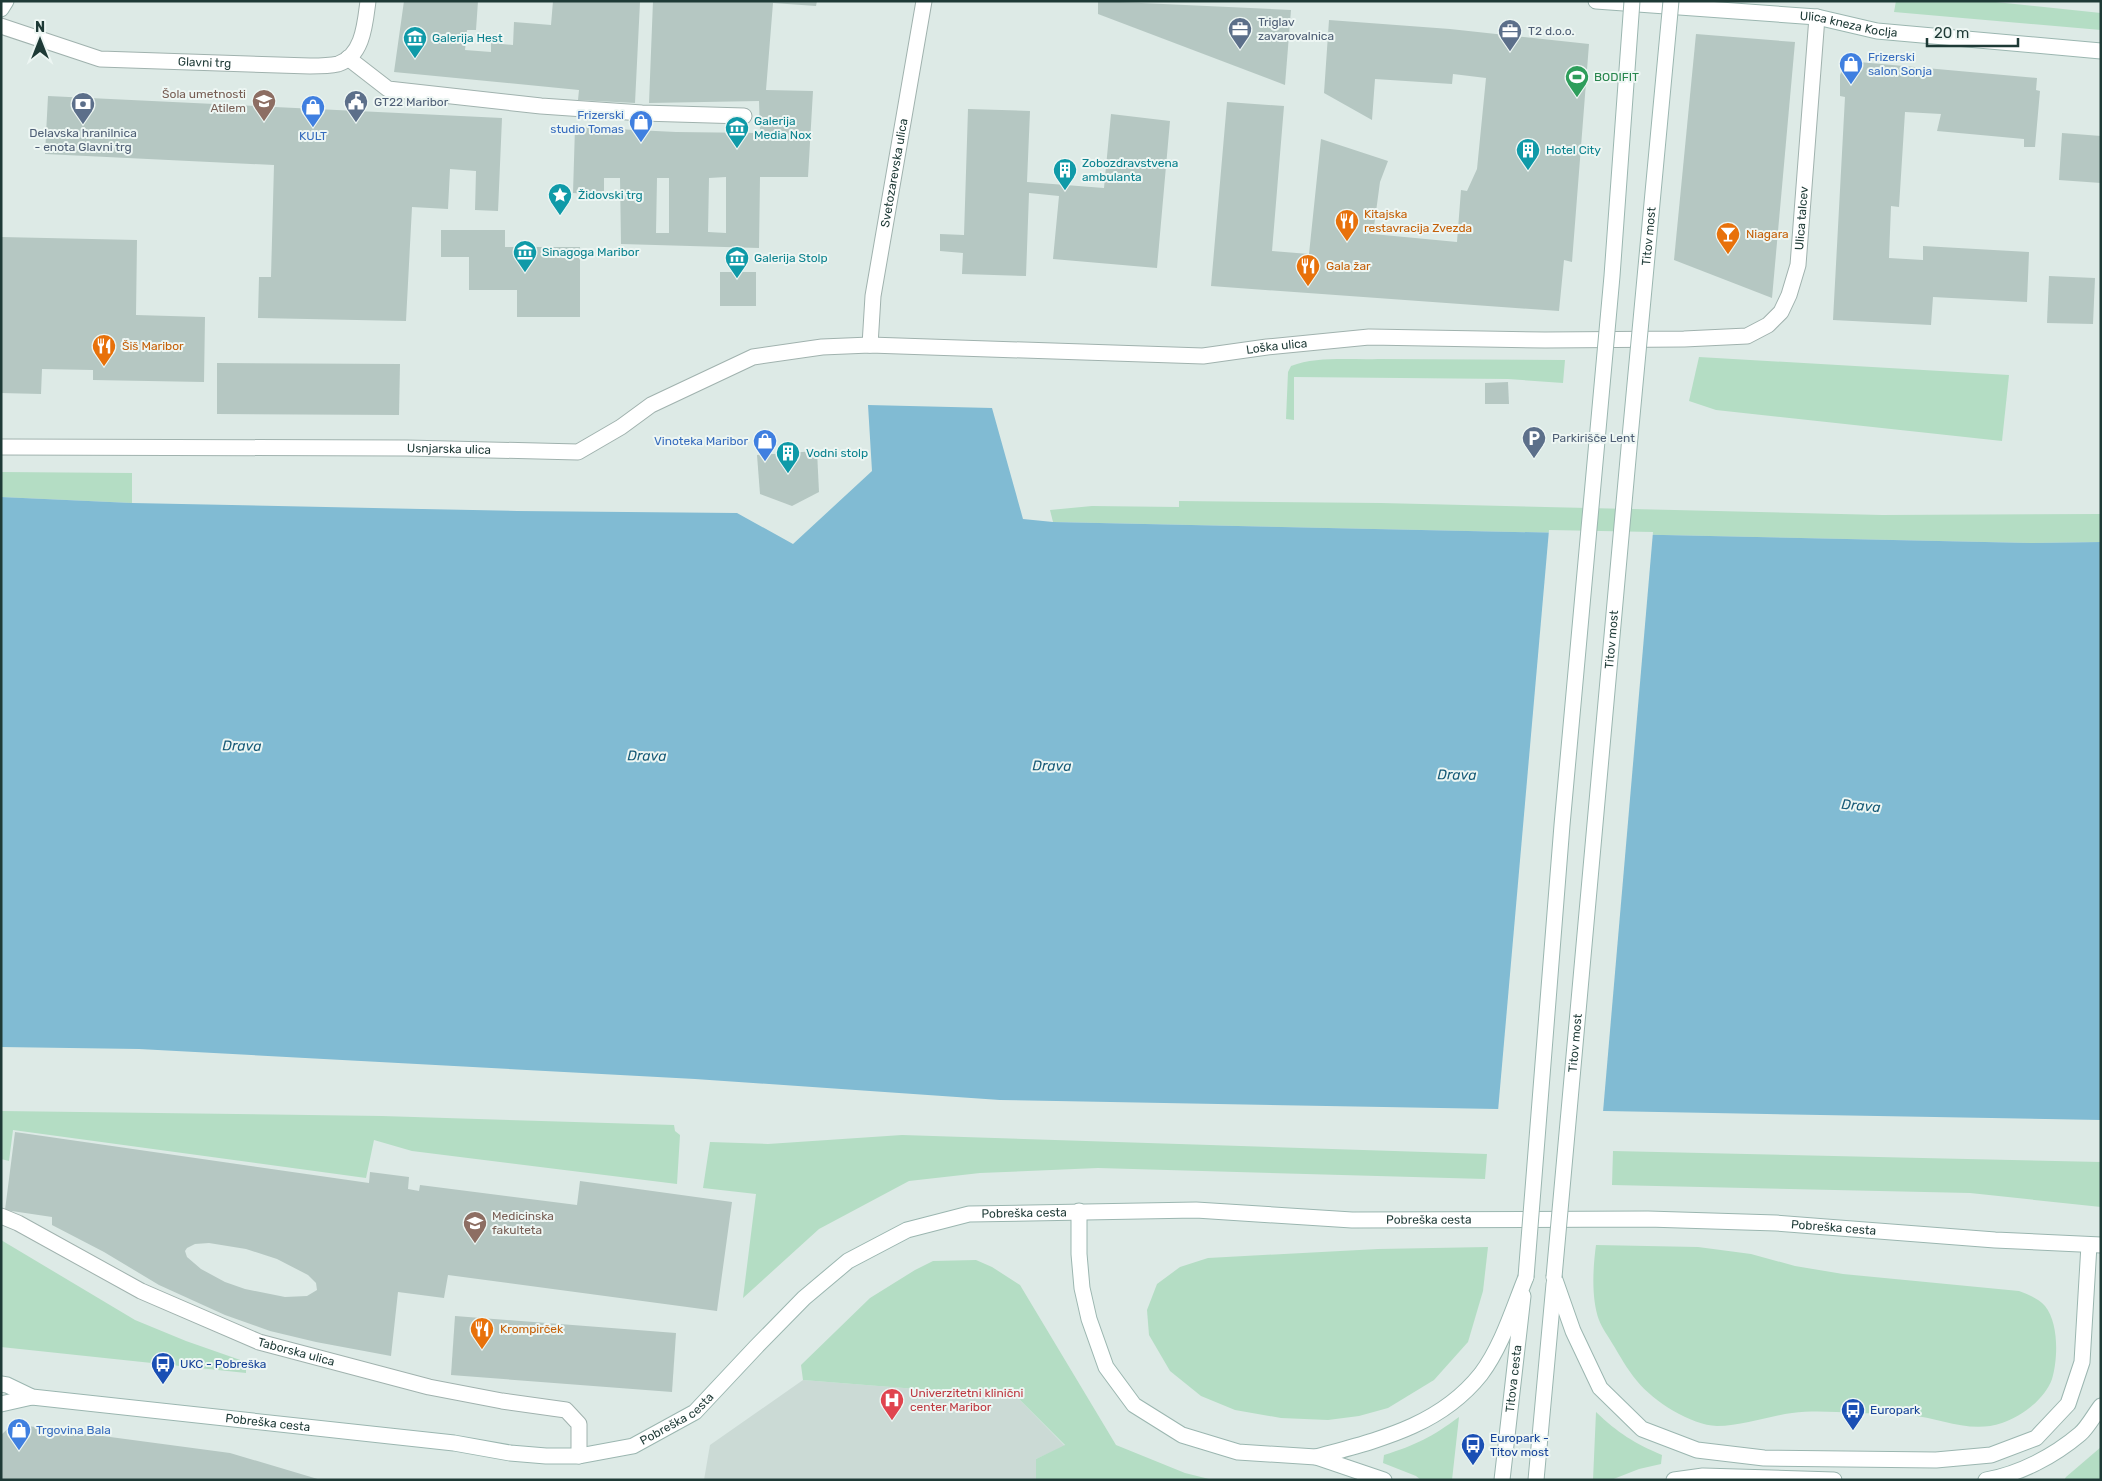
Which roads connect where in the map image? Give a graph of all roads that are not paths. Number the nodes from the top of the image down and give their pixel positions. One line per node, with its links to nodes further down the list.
1 (6, 1): 7 (street)
2 (368, 1): 11 (street)
3 (924, 1): 14 (street, Svetozarevska ulica)
4 (1596, 1): 8 (street, Ulica kneza Koclja)
5 (1632, 1): 19 (street, bridge)
6 (1672, 1): 20 (street, Titov most, bridge)
7 (1, 9)
8 (1817, 17): 10 (street, Ulica kneza Koclja); 13 (street, Ulica talcev)
9 (1, 26): 11 (street, Glavni trg)
10 (2101, 51)
11 (348, 58): 12 (street)
12 (744, 116)
13 (1684, 339): 14 (street, Loška ulica)
14 (870, 345): 15 (street, Usnjarska ulica)
15 (1, 447)
16 (1079, 1212): 18 (street, Pobreška cesta); 25 (street, Pobreška cesta); 26 (street)
17 (1, 1216): 25 (street, Taborska ulica)
18 (2095, 1245): 20 (street)
19 (1526, 1277): 26 (street); 28 (street, Titova cesta)
20 (1554, 1277): 29 (street)
21 (1, 1384): 22 (street)
22 (32, 1397): 23 (street); 25 (street, Pobreška cesta)
23 (1, 1404)
24 (2101, 1406): 32 (street)
25 (579, 1456)
26 (1316, 1457): 27 (street)
27 (1384, 1480)
28 (1502, 1480)
29 (1536, 1480)
30 (1674, 1480): 31 (street)
31 (1834, 1480)
32 (1986, 1480)

